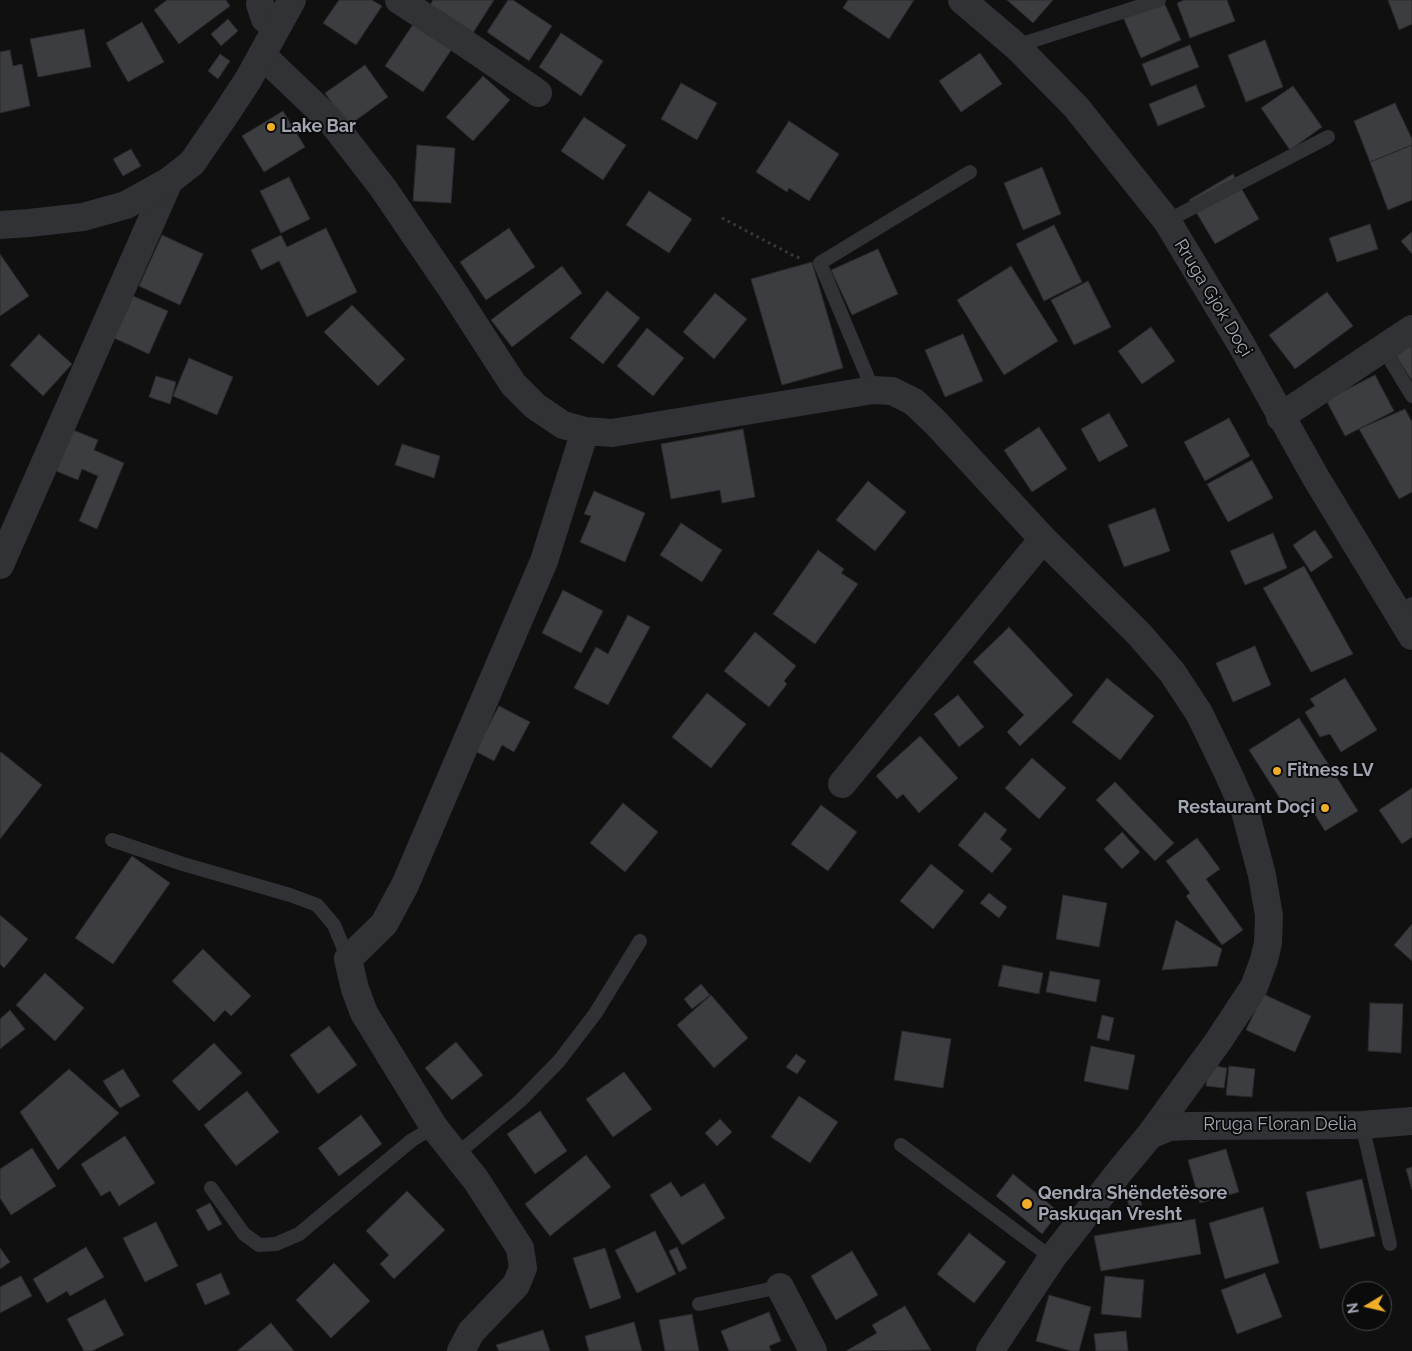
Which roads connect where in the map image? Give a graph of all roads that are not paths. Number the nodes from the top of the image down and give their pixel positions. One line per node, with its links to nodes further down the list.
1 (292, 0): 6 (street)
2 (399, 0): 9 (street)
3 (962, 0): 7 (street, Rruga Gjok Doçi)
4 (1158, 0): 7 (lane)
5 (260, 4): 6 (street)
6 (276, 28): 8 (street)
7 (1016, 46): 13 (street, Rruga Gjok Doçi)
8 (262, 55): 12 (street); 20 (street)
9 (538, 92)
10 (1328, 137): 13 (lane)
11 (970, 172): 17 (lane)
12 (170, 181): 14 (street); 22 (street)
13 (1167, 221): 19 (street, Rruga Gjok Doçi)
14 (0, 225)
15 (1412, 328): 16 (street)
16 (1383, 348): 18 (lane); 19 (street)
17 (874, 390): 20 (street); 21 (street)
18 (1412, 396)
19 (1280, 417): 23 (street, Rruga Gjok Doçi)
20 (585, 432): 28 (street)
21 (1043, 539): 25 (street); 32 (street)
22 (0, 565)
23 (1405, 608): 24 (street, Rruga Gjok Doçi)
24 (1412, 636)
25 (842, 784)
26 (112, 840): 28 (lane)
27 (640, 941): 34 (lane)
28 (348, 959): 31 (street)
29 (1412, 1121): 30 (street, Rruga Floran Delia)
30 (1362, 1125): 32 (street, Rruga Floran Delia); 36 (lane)
31 (434, 1127): 34 (street); 35 (lane)
32 (1150, 1135): 37 (street)
33 (901, 1145): 37 (lane)
34 (456, 1155): 40 (street)
35 (211, 1188)
36 (1390, 1244)
37 (1052, 1258): 42 (street)
38 (780, 1287): 39 (lane); 41 (street)
39 (699, 1304)
40 (461, 1351)
41 (812, 1351)
42 (990, 1351)

